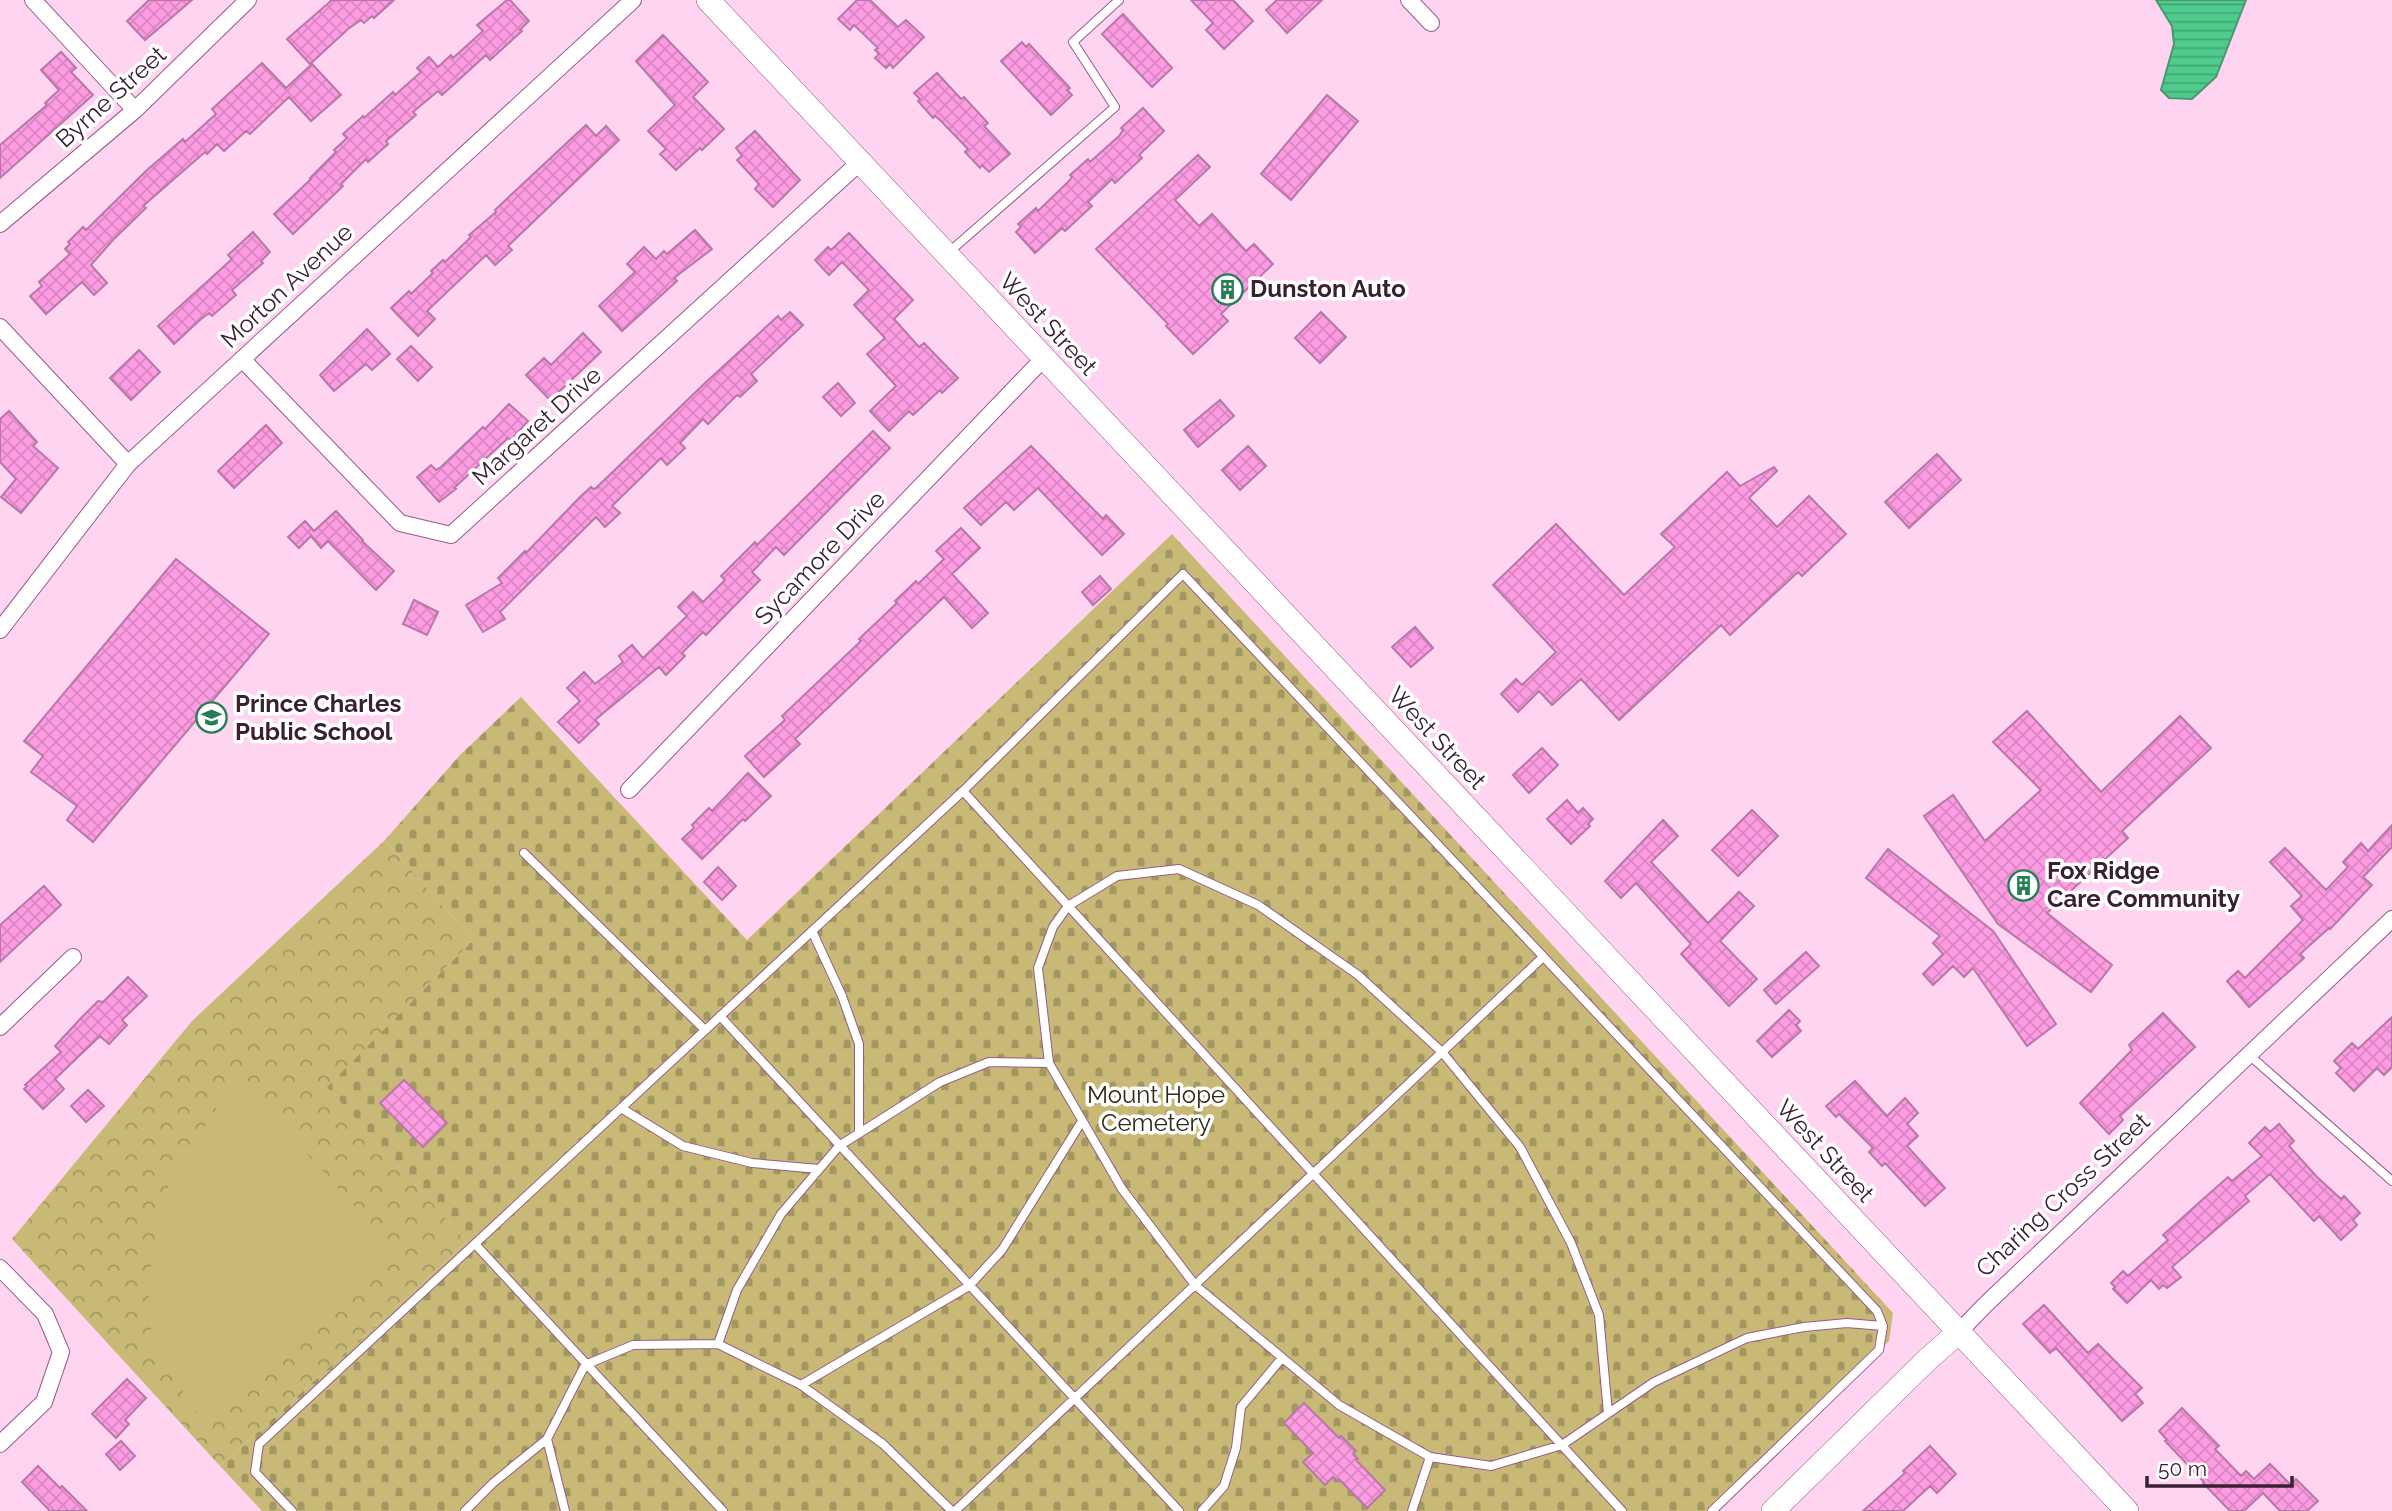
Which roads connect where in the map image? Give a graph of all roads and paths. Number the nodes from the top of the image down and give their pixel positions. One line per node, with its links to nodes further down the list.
1 (33, 0): 8 (street)
2 (248, 0): 8 (street, Byrne Street)
3 (633, 0): 14 (street, Morton Avenue)
4 (708, 0): 9 (main road, West Street)
5 (1119, 0): 11 (lane)
6 (1409, 0): 7 (street)
7 (1431, 23)
8 (135, 110): 10 (street, Byrne Street)
9 (860, 162): 11 (main road, West Street); 14 (street, Margaret Drive)
10 (0, 224)
11 (947, 254): 13 (main road, West Street)
12 (0, 327): 15 (street)
13 (1044, 358): 17 (street, Sycamore Drive); 43 (main road, West Street)
14 (242, 359): 15 (street, Morton Avenue)
15 (128, 464): 16 (street, Morton Avenue)
16 (0, 630)
17 (629, 790)
18 (963, 791): 20 (lane); 22 (lane); 24 (lane)
19 (524, 853): 27 (lane)
20 (1068, 906): 28 (lane); 30 (lane); 36 (lane)
21 (2392, 919): 29 (street, Charing Cross Street)
22 (812, 931): 25 (lane); 33 (lane)
23 (73, 957): 26 (street)
24 (1542, 957): 28 (lane); 42 (lane)
25 (720, 1016): 27 (lane); 34 (lane)
26 (0, 1027)
27 (705, 1030): 31 (lane)
28 (1442, 1052): 36 (lane); 49 (lane)
29 (2248, 1054): 37 (lane); 43 (street, Charing Cross Street)
30 (1049, 1063): 32 (lane); 33 (lane)
31 (621, 1108): 35 (lane); 38 (lane)
32 (1082, 1121): 40 (lane); 41 (lane)
33 (859, 1133): 34 (lane)
34 (839, 1146): 35 (lane); 41 (lane)
35 (819, 1169): 44 (lane)
36 (1313, 1174): 40 (lane); 52 (lane)
37 (2392, 1181)
38 (475, 1244): 46 (lane); 54 (lane)
39 (0, 1268): 51 (street)
40 (1195, 1285): 45 (lane); 48 (lane)
41 (969, 1286): 47 (lane); 48 (lane)
42 (1883, 1326): 49 (lane); 63 (lane)
43 (1959, 1332): 64 (main road, Charing Cross Street); 65 (main road, West Street)
44 (718, 1344): 46 (lane); 47 (lane)
45 (1282, 1358): 53 (lane); 60 (lane)
46 (585, 1365): 50 (lane); 57 (lane)
47 (801, 1385): 58 (lane)
48 (1074, 1399): 58 (lane); 59 (lane)
49 (1608, 1413): 52 (lane)
50 (547, 1439): 55 (lane); 56 (lane)
51 (0, 1444)
52 (1562, 1445): 53 (lane); 62 (lane)
53 (1430, 1457): 61 (lane)
54 (292, 1511)
55 (465, 1511)
56 (565, 1511)
57 (723, 1511)
58 (954, 1511)
59 (1179, 1511)
60 (1202, 1511)
61 (1412, 1511)
62 (1622, 1511)
63 (1712, 1511)
64 (1773, 1511)
65 (2127, 1511)

